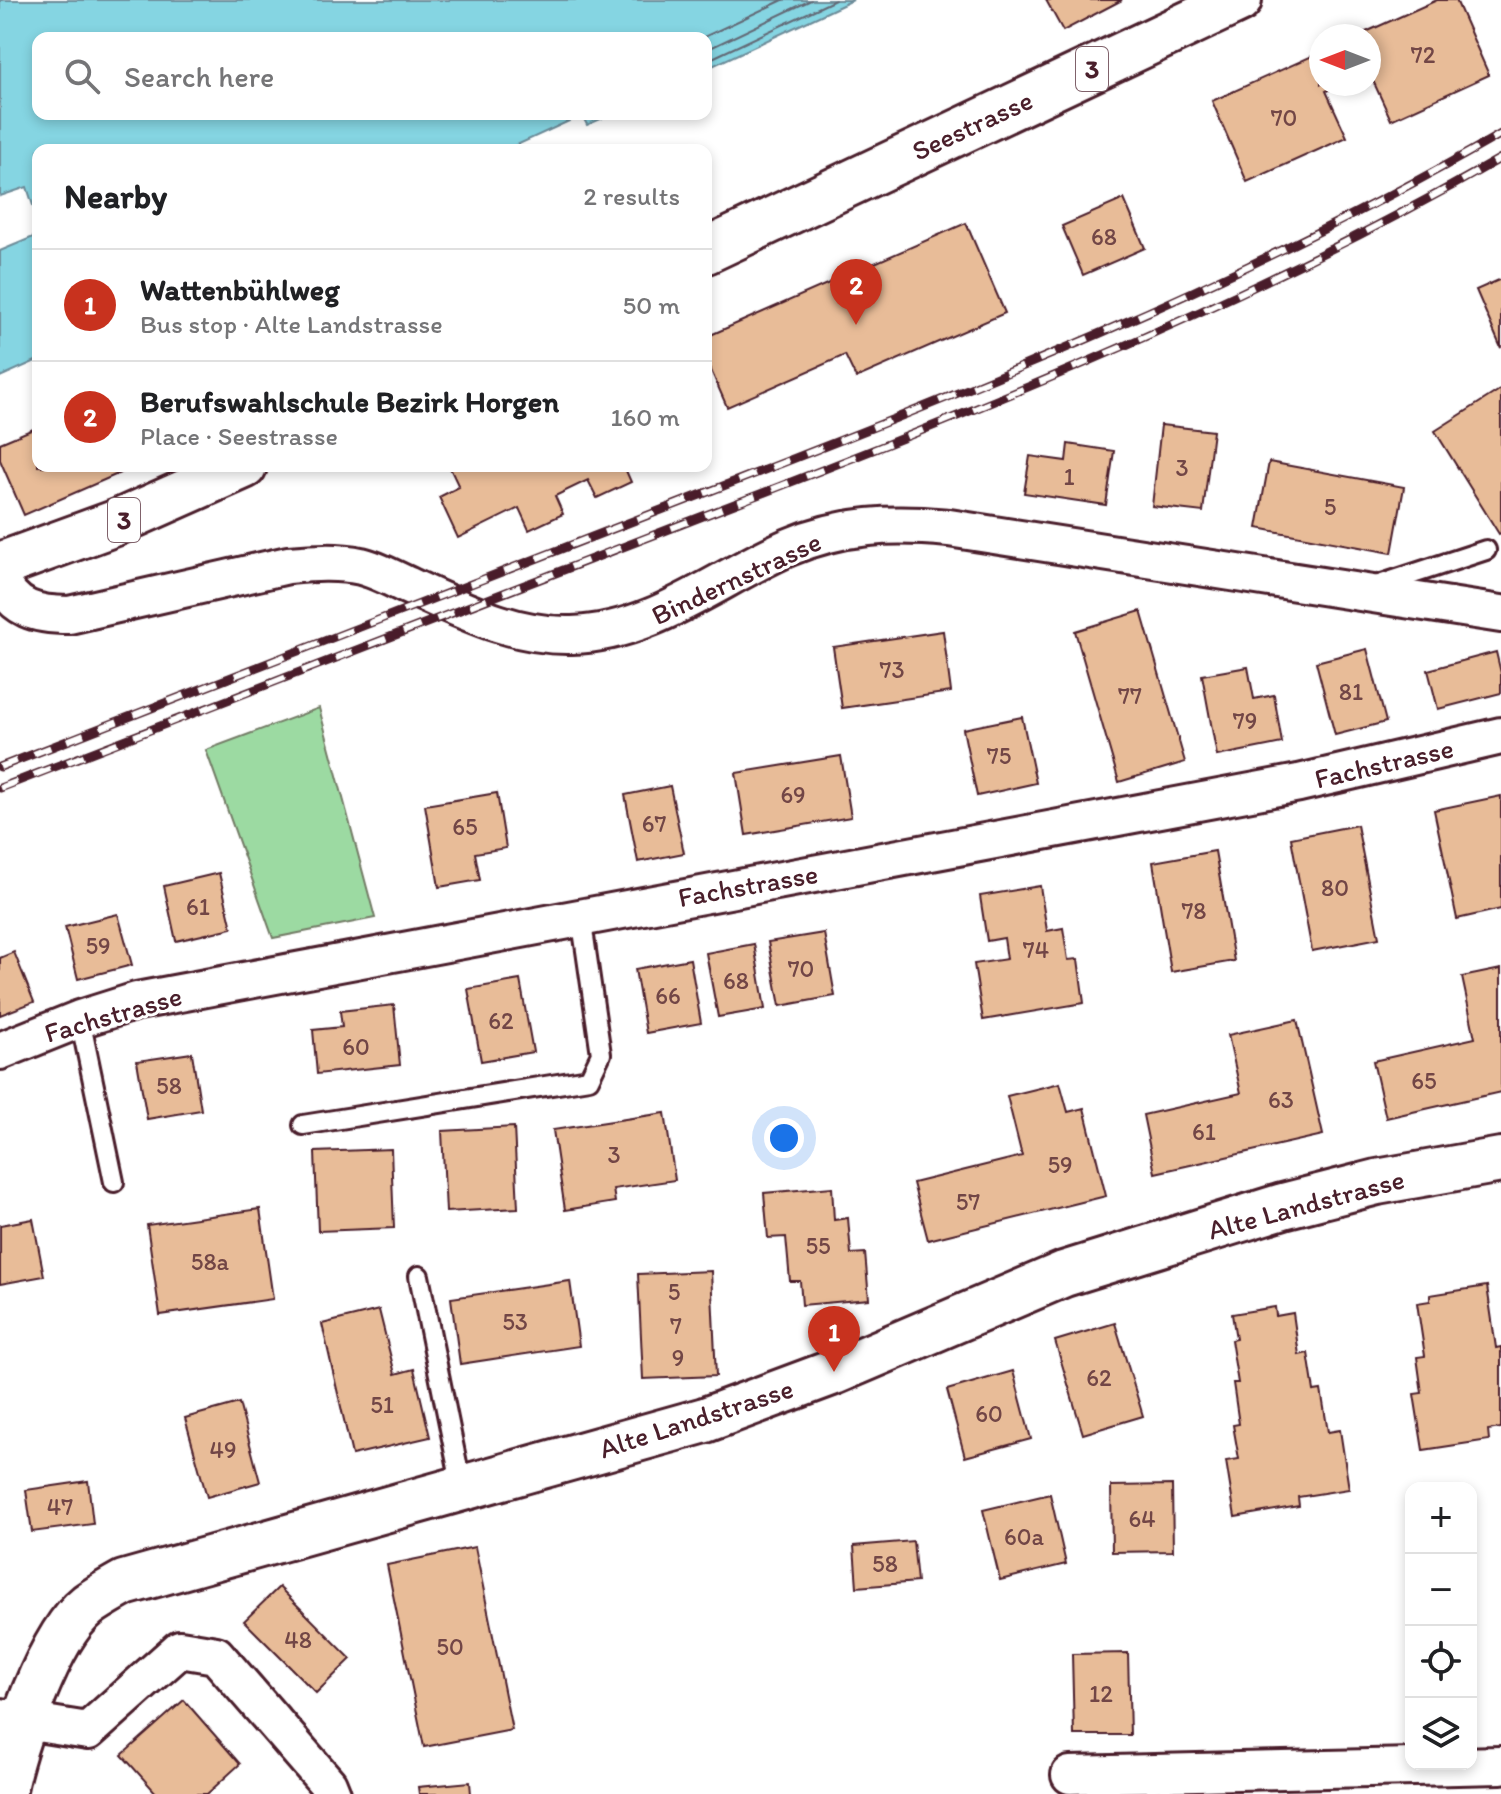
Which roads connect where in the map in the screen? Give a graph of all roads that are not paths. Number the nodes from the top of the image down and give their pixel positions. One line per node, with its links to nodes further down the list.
1 (1239, 0): 2 (main road, Seestrasse / 3)
2 (712, 248)
3 (230, 472): 5 (main road, 3)
4 (1486, 550): 7 (lane)
5 (0, 565)
6 (0, 578): 7 (street, Bindernstrasse)
7 (1359, 592): 8 (street, Bindernstrasse)
8 (1501, 614)
9 (1501, 736): 10 (street, Fachstrasse)
10 (581, 916): 11 (street, Fachstrasse); 13 (lane)
11 (80, 1019): 12 (street, Fachstrasse); 15 (lane)
12 (0, 1051)
13 (303, 1125)
14 (1501, 1160): 17 (main road, Alte Landstrasse)
15 (114, 1182)
16 (419, 1276): 17 (lane)
17 (462, 1488): 18 (main road, Alte Landstrasse)
18 (11, 1719): 21 (main road, Alte Landstrasse); 22 (street)
19 (1501, 1765): 20 (street)
20 (1070, 1775)
21 (3, 1794)
22 (332, 1794)

